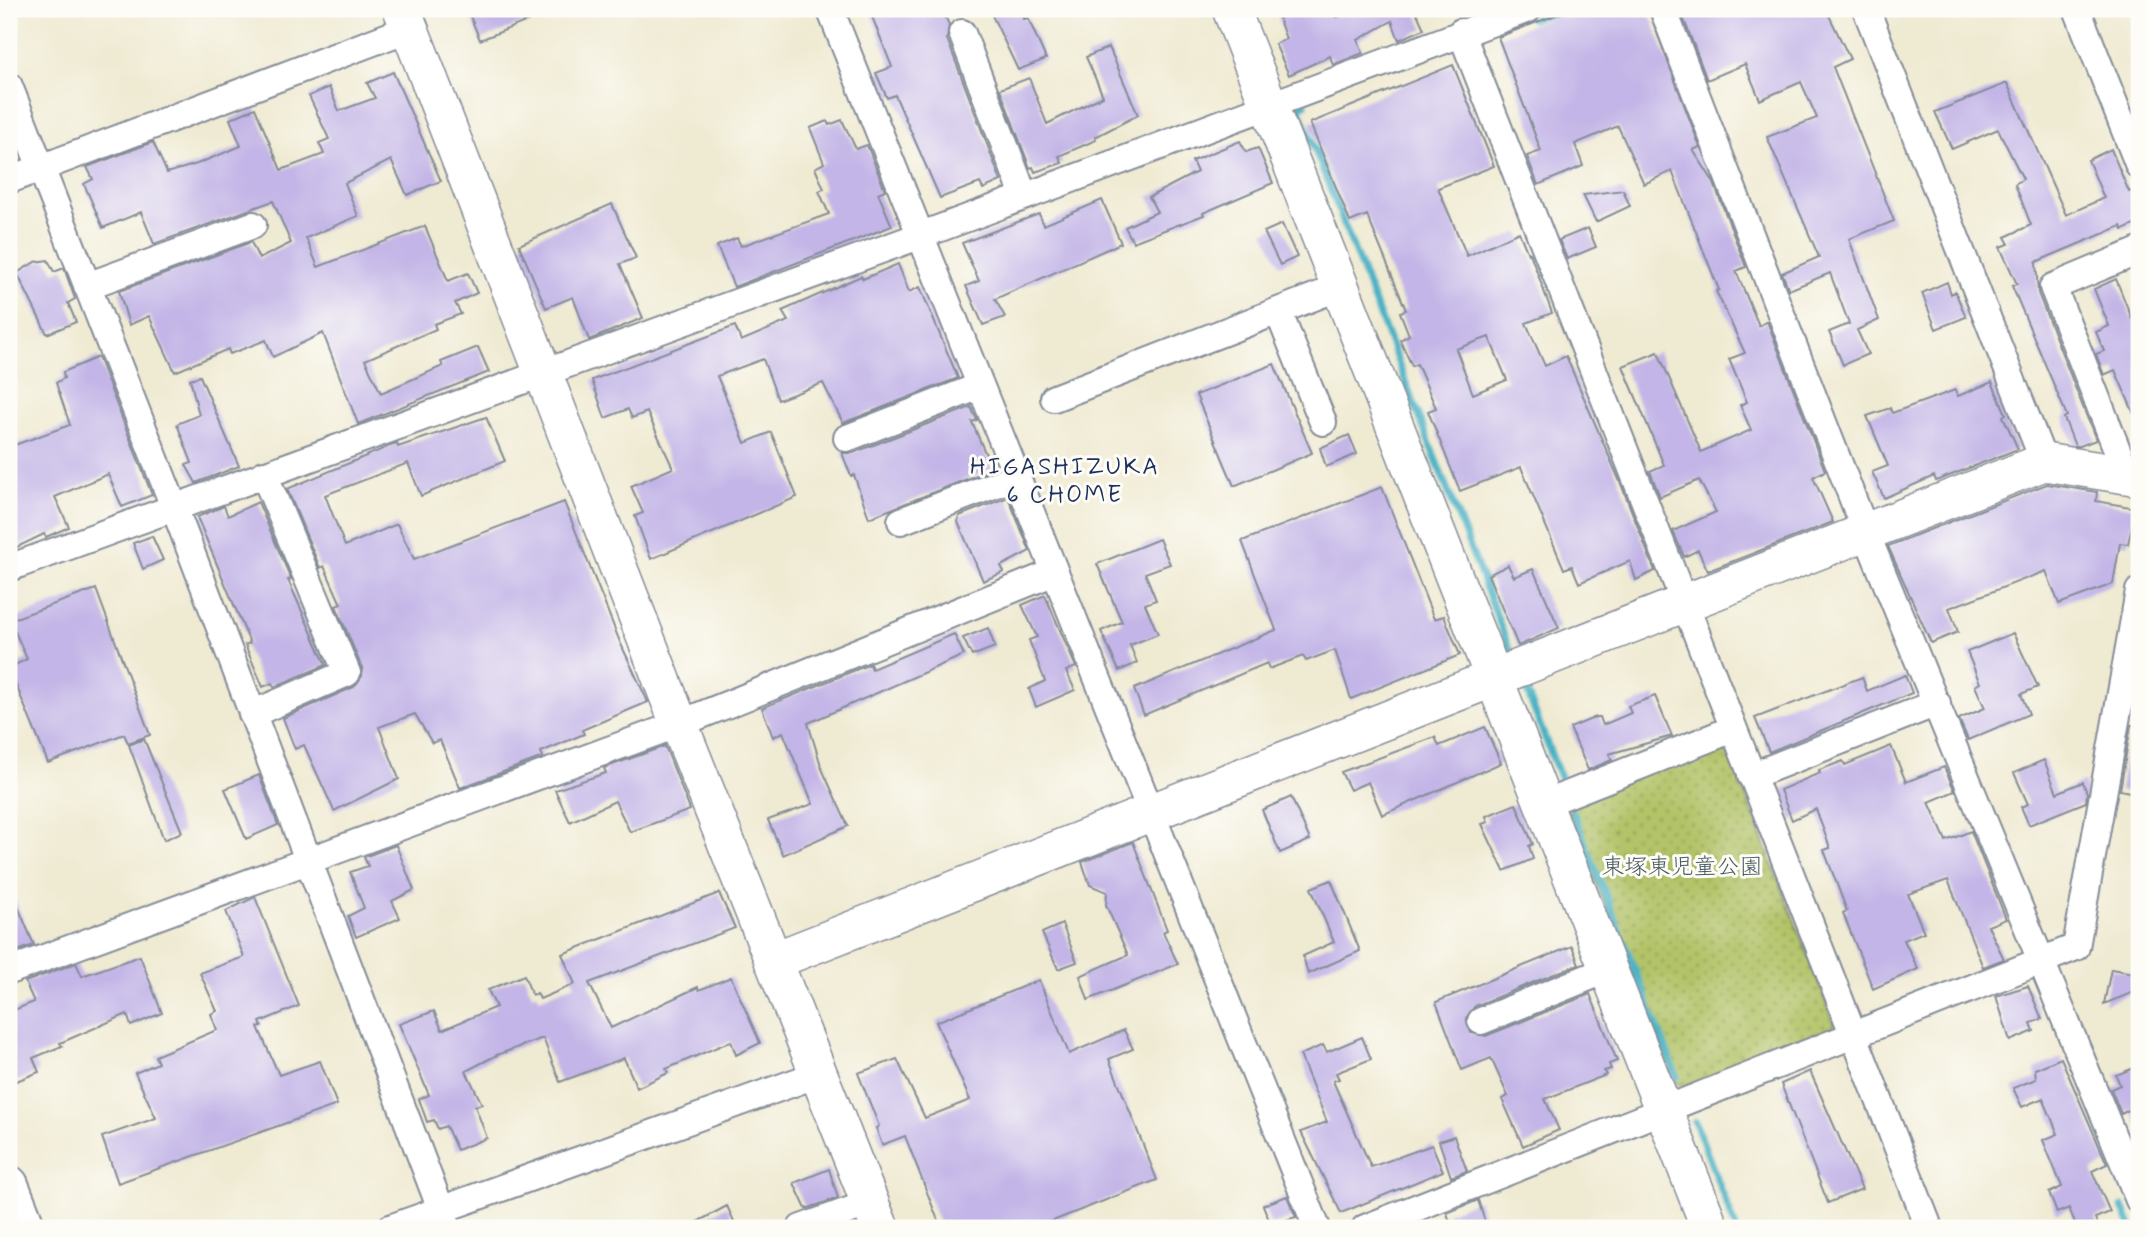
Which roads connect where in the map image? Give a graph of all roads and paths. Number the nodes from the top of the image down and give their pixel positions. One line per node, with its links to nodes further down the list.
1 (830, 9): 17 (street)
2 (1231, 9): 11 (street)
3 (1528, 9): 8 (street)
4 (1662, 9): 33 (street)
5 (1866, 9): 27 (street)
6 (2077, 9): 12 (street)
7 (406, 18): 13 (street); 22 (street)
8 (1461, 32): 11 (street); 37 (street)
9 (962, 33): 15 (street)
10 (9, 86): 13 (street)
11 (1268, 104): 15 (street); 20 (street)
12 (2139, 166)
13 (40, 169): 14 (street); 19 (street)
14 (9, 180)
15 (1024, 196): 17 (street)
16 (253, 225): 19 (street)
17 (919, 236): 22 (street); 23 (street)
18 (2139, 251): 30 (street)
19 (87, 286): 31 (street)
20 (1340, 287): 21 (street); 38 (street)
21 (1278, 311): 24 (street); 25 (street)
22 (544, 371): 28 (street); 41 (street)
23 (980, 386): 26 (street); 29 (street)
24 (1054, 398)
25 (1323, 422)
26 (846, 438)
27 (2044, 462): 30 (street); 33 (street)
28 (264, 474): 31 (street); 40 (street)
29 (1017, 476): 32 (street); 35 (street)
30 (2133, 476)
31 (174, 507): 34 (street); 40 (street)
32 (901, 521)
33 (1866, 533): 37 (street); 39 (street)
34 (9, 568)
35 (1055, 572): 41 (street); 45 (street)
36 (2139, 590): 48 (street)
37 (1685, 605): 38 (street); 42 (street)
38 (1495, 679): 44 (street); 45 (street)
39 (1937, 703): 43 (street); 48 (street)
40 (252, 714): 46 (street)
41 (679, 724): 46 (street); 47 (street)
42 (1733, 729): 43 (street); 44 (street)
43 (1751, 776): 52 (street)
44 (1544, 804): 49 (street)
45 (1151, 811): 47 (street); 62 (street)
46 (307, 862): 50 (street); 58 (street)
47 (773, 961): 53 (street)
48 (2043, 962): 52 (street); 56 (street)
49 (1609, 970): 51 (street); 54 (street)
50 (9, 971)
51 (1481, 1021)
52 (1853, 1037): 54 (street); 65 (street)
53 (821, 1073): 57 (street); 58 (street)
54 (1663, 1109): 63 (street); 64 (street)
55 (9, 1185): 59 (highway)
56 (2139, 1200)
57 (875, 1216): 61 (street)
58 (444, 1219): 60 (street)
59 (26, 1228)
60 (390, 1228)
61 (801, 1228)
62 (1317, 1228)
63 (1365, 1228)
64 (1710, 1228)
65 (1926, 1228)

